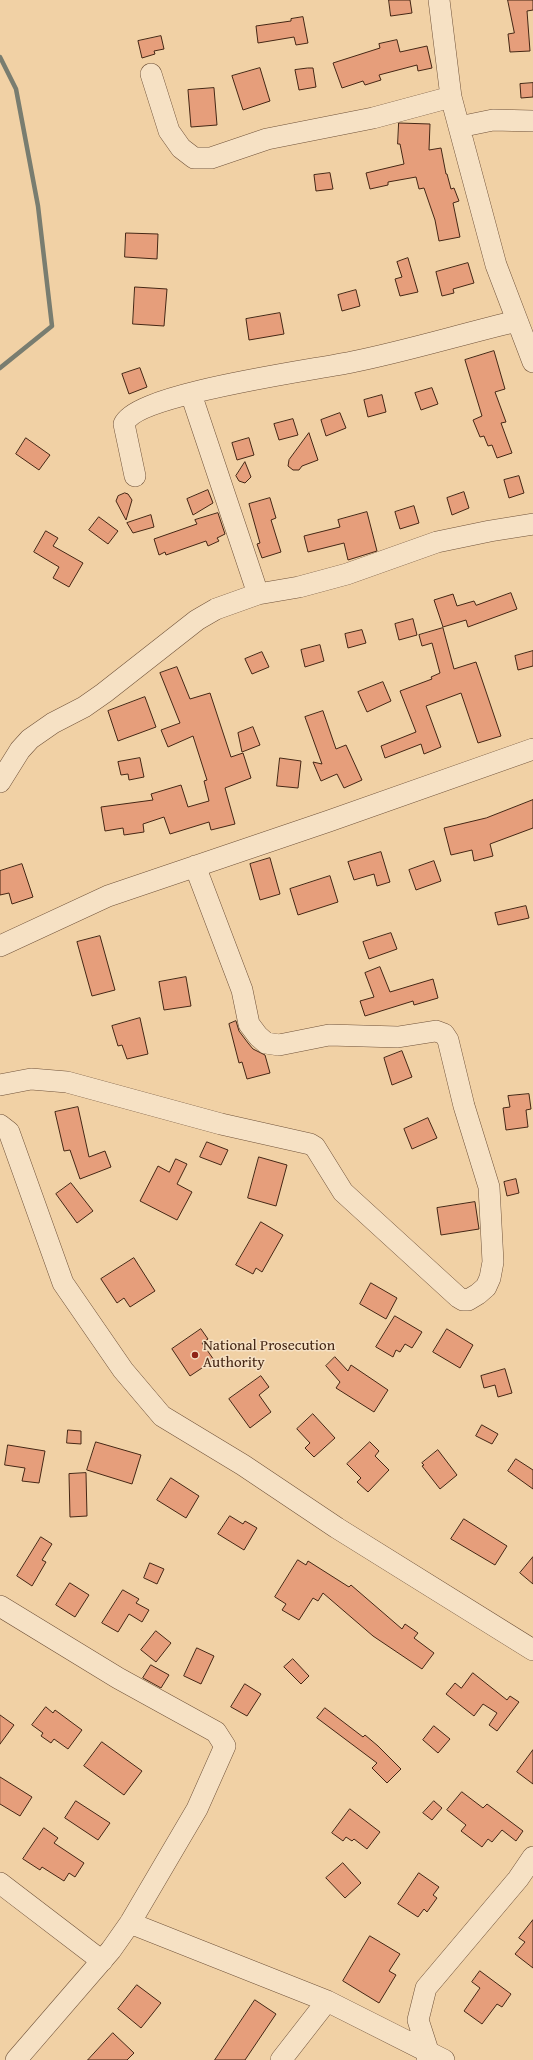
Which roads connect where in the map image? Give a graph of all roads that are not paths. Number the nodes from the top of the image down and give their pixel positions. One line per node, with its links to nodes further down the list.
1 (439, 0): 3 (street)
2 (151, 74): 3 (street)
3 (451, 97): 5 (street)
4 (533, 121): 5 (street)
5 (458, 127): 6 (street)
6 (517, 321): 7 (street); 8 (street)
7 (533, 362)
8 (192, 394): 9 (street); 11 (street)
9 (135, 476)
10 (533, 524): 11 (street)
11 (258, 594): 13 (street)
12 (533, 749): 14 (street)
13 (0, 782)
14 (196, 866): 15 (street); 16 (street)
15 (0, 946)
16 (0, 1085)
17 (0, 1125): 19 (street)
18 (0, 1606): 22 (street)
19 (533, 1650)
20 (533, 1857): 25 (street)
21 (0, 1883): 23 (street)
22 (130, 1923): 23 (street); 24 (street)
23 (102, 1961): 26 (street)
24 (327, 2000): 25 (street); 27 (street)
25 (433, 2058)
26 (16, 2060)
27 (281, 2060)

